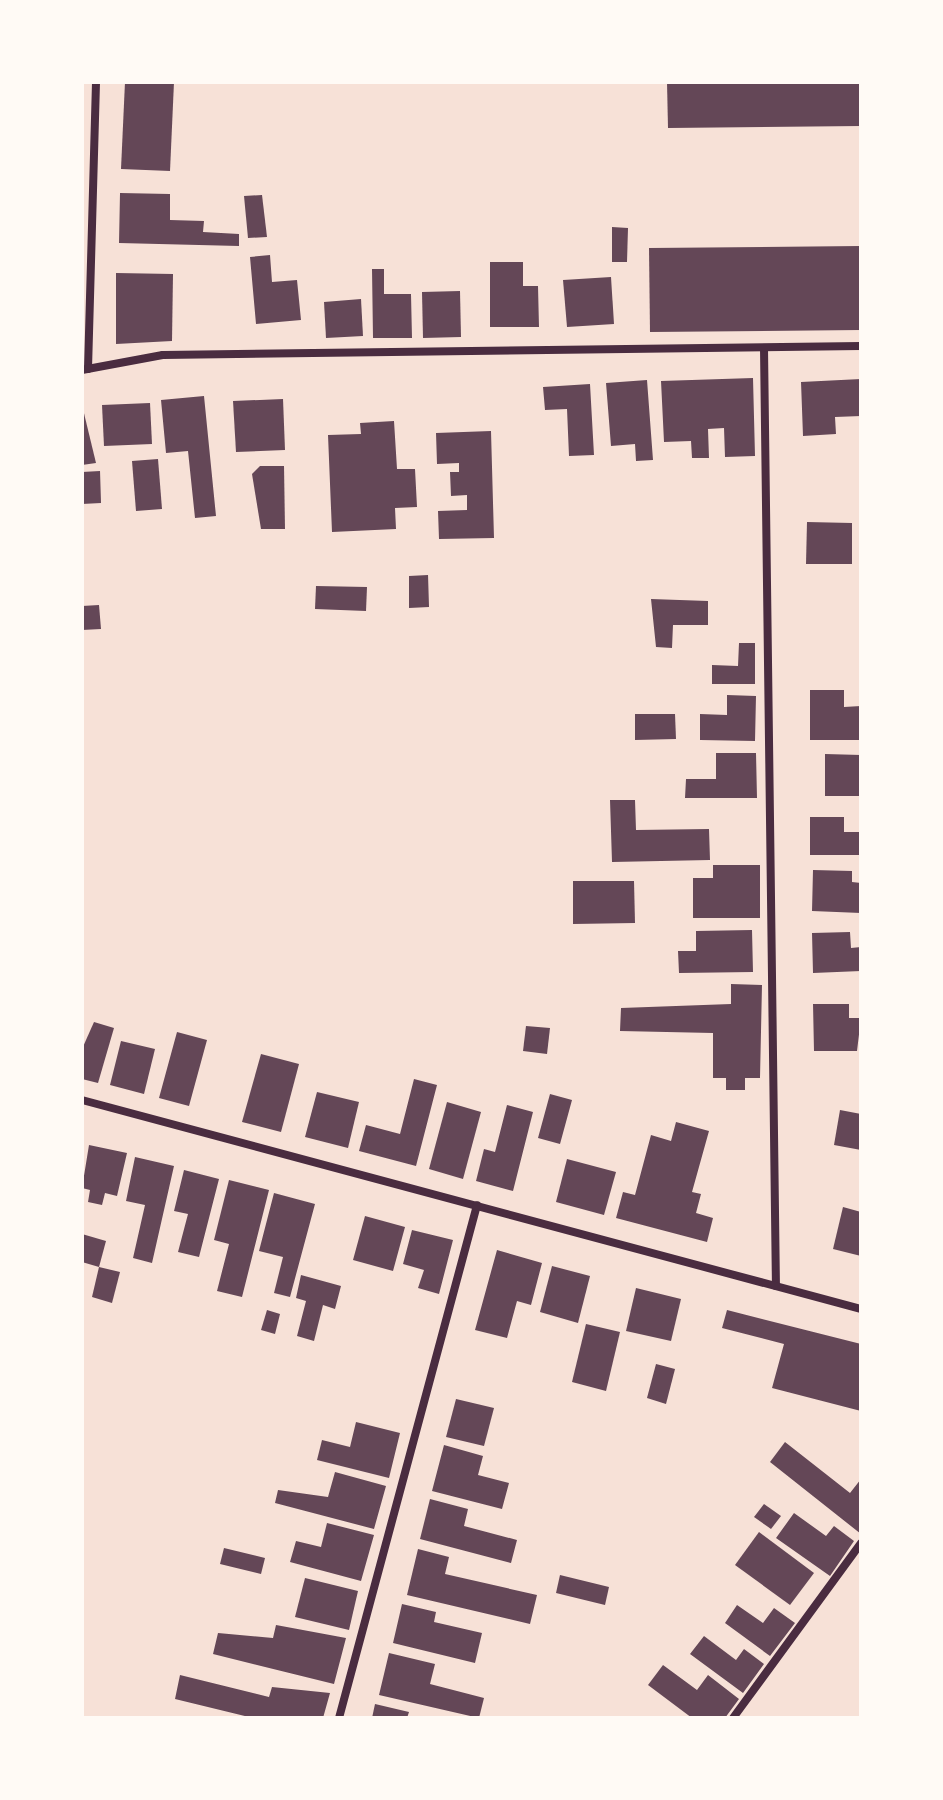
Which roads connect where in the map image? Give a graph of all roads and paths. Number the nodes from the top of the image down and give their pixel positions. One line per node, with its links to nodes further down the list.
1 (96, 82): 4 (street)
2 (861, 346): 3 (street)
3 (764, 348): 4 (street); 7 (street)
4 (85, 370)
5 (82, 1100): 6 (street)
6 (477, 1205): 7 (street); 10 (street)
7 (776, 1286): 8 (street)
8 (861, 1309)
9 (861, 1543): 11 (street)
10 (339, 1718)
11 (733, 1718)

